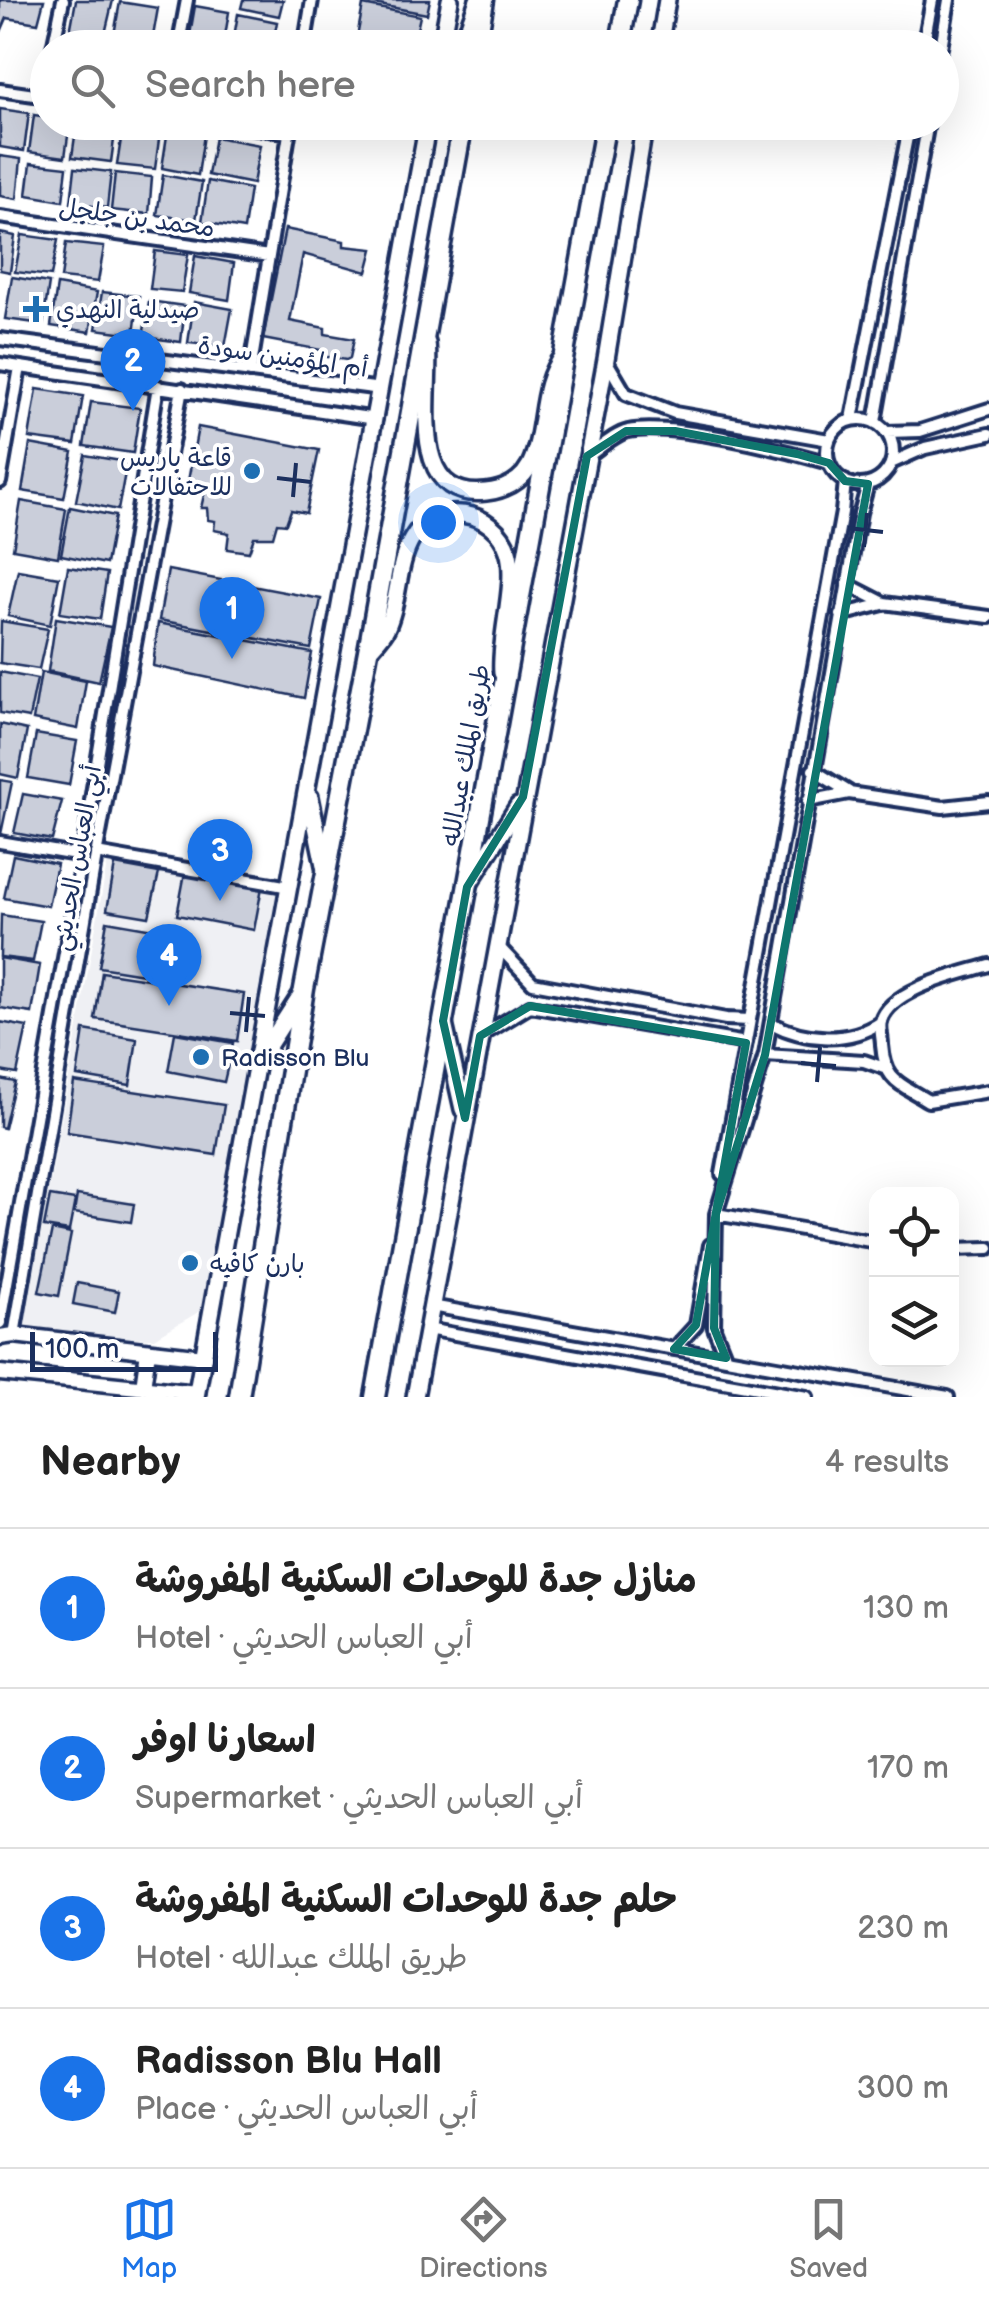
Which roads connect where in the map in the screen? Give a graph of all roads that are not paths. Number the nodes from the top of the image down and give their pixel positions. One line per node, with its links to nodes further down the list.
1 (62, 0): 10 (street)
2 (187, 0): 11 (street)
3 (312, 0): 12 (street)
4 (450, 0): 13 (main road)
5 (481, 0): 14 (main road); 15 (highway)
6 (628, 0): 16 (highway)
7 (668, 0): 17 (main road)
8 (932, 0): 18 (street)
9 (949, 0): 19 (street)
10 (56, 30)
11 (181, 30)
12 (307, 30)
13 (445, 30)
14 (468, 30)
15 (478, 30)
16 (622, 30)
17 (662, 30)
18 (927, 30)
19 (944, 30)
20 (0, 90): 21 (street)
21 (30, 95)
22 (288, 140): 30 (street)
23 (426, 140): 40 (main road)
24 (460, 140): 31 (highway)
25 (603, 140): 33 (highway, طريق الملك عبدالله)
26 (643, 140): 34 (main road)
27 (906, 140): 43 (street)
28 (925, 140): 44 (street)
29 (0, 217): 30 (street, محمد بن جلجل)
30 (269, 256): 37 (street)
31 (426, 334): 33 (main road); 58 (highway)
32 (0, 340): 37 (street, أم المؤمنين سودة)
33 (564, 355): 59 (highway, طريق الملك عبدالله)
34 (606, 359): 47 (street); 48 (main road)
35 (0, 364): 36 (street, أم المؤمنين سودة)
36 (20, 367): 38 (street, أم المؤمنين سودة); 52 (street)
37 (250, 372): 40 (street, أم المؤمنين سودة)
38 (158, 386): 39 (street, أم المؤمنين سودة); 68 (street, أبي العباس الحديثي)
39 (182, 389): 42 (street, أم المؤمنين سودة); 67 (street, أبي العباس الحديثي)
40 (381, 389): 42 (main road)
41 (989, 410): 45 (street)
42 (376, 419): 61 (main road)
43 (852, 419): 44 (street); 47 (street)
44 (876, 422): 45 (street)
45 (888, 432): 49 (street)
46 (989, 434): 49 (street)
47 (829, 440): 50 (street)
48 (588, 456): 50 (street); 63 (main road)
49 (891, 463): 53 (street)
50 (829, 464): 51 (street)
51 (845, 481): 53 (street); 75 (street)
52 (0, 482)
53 (868, 484): 54 (street)
54 (846, 584): 55 (street); 56 (street)
55 (884, 603): 56 (street); 57 (street)
56 (841, 615): 60 (street)
57 (989, 618)
58 (368, 651): 59 (main road); 69 (highway)
59 (503, 687): 71 (highway, طريق الملك عبدالله)
60 (813, 770): 62 (street); 64 (street)
61 (308, 788): 69 (main road); 70 (main road)
62 (850, 792): 64 (street); 65 (street)
63 (524, 797): 71 (main road); 72 (main road)
64 (808, 801): 78 (street)
65 (989, 802)
66 (0, 842): 68 (street)
67 (96, 853): 70 (street); 93 (street, أبي العباس الحديثي)
68 (82, 856): 91 (street, أبي العباس الحديثي)
69 (325, 870): 74 (highway)
70 (290, 887): 82 (main road)
71 (467, 887): 76 (highway, طريق الملك عبدالله)
72 (496, 946): 75 (street); 79 (main road)
73 (989, 966): 77 (street)
74 (304, 989): 82 (main road); 101 (highway)
75 (750, 1020): 80 (street)
76 (443, 1021): 85 (main road); 102 (highway, طريق الملك عبدالله)
77 (881, 1022): 78 (street); 83 (street)
78 (772, 1023): 81 (street)
79 (480, 1036): 80 (street); 85 (main road)
80 (746, 1043): 94 (street)
81 (766, 1055): 83 (street); 86 (street)
82 (258, 1062): 96 (main road)
83 (884, 1068): 84 (street)
84 (989, 1091)
85 (465, 1118): 90 (main road)
86 (716, 1214): 87 (street); 97 (street)
87 (869, 1241)
88 (989, 1248): 89 (street)
89 (959, 1249)
90 (431, 1306): 92 (main road); 94 (street)
91 (0, 1322)
92 (427, 1329): 103 (main road); 104 (street)
93 (7, 1336): 95 (street)
94 (674, 1349): 97 (street)
95 (148, 1351): 96 (street); 99 (street)
96 (204, 1357): 100 (main road)
97 (726, 1358): 105 (street)
98 (0, 1373): 99 (street)
99 (143, 1387): 100 (street)
100 (196, 1395)
101 (241, 1397)
102 (375, 1397)
103 (415, 1397)
104 (807, 1397)
105 (946, 1397)

